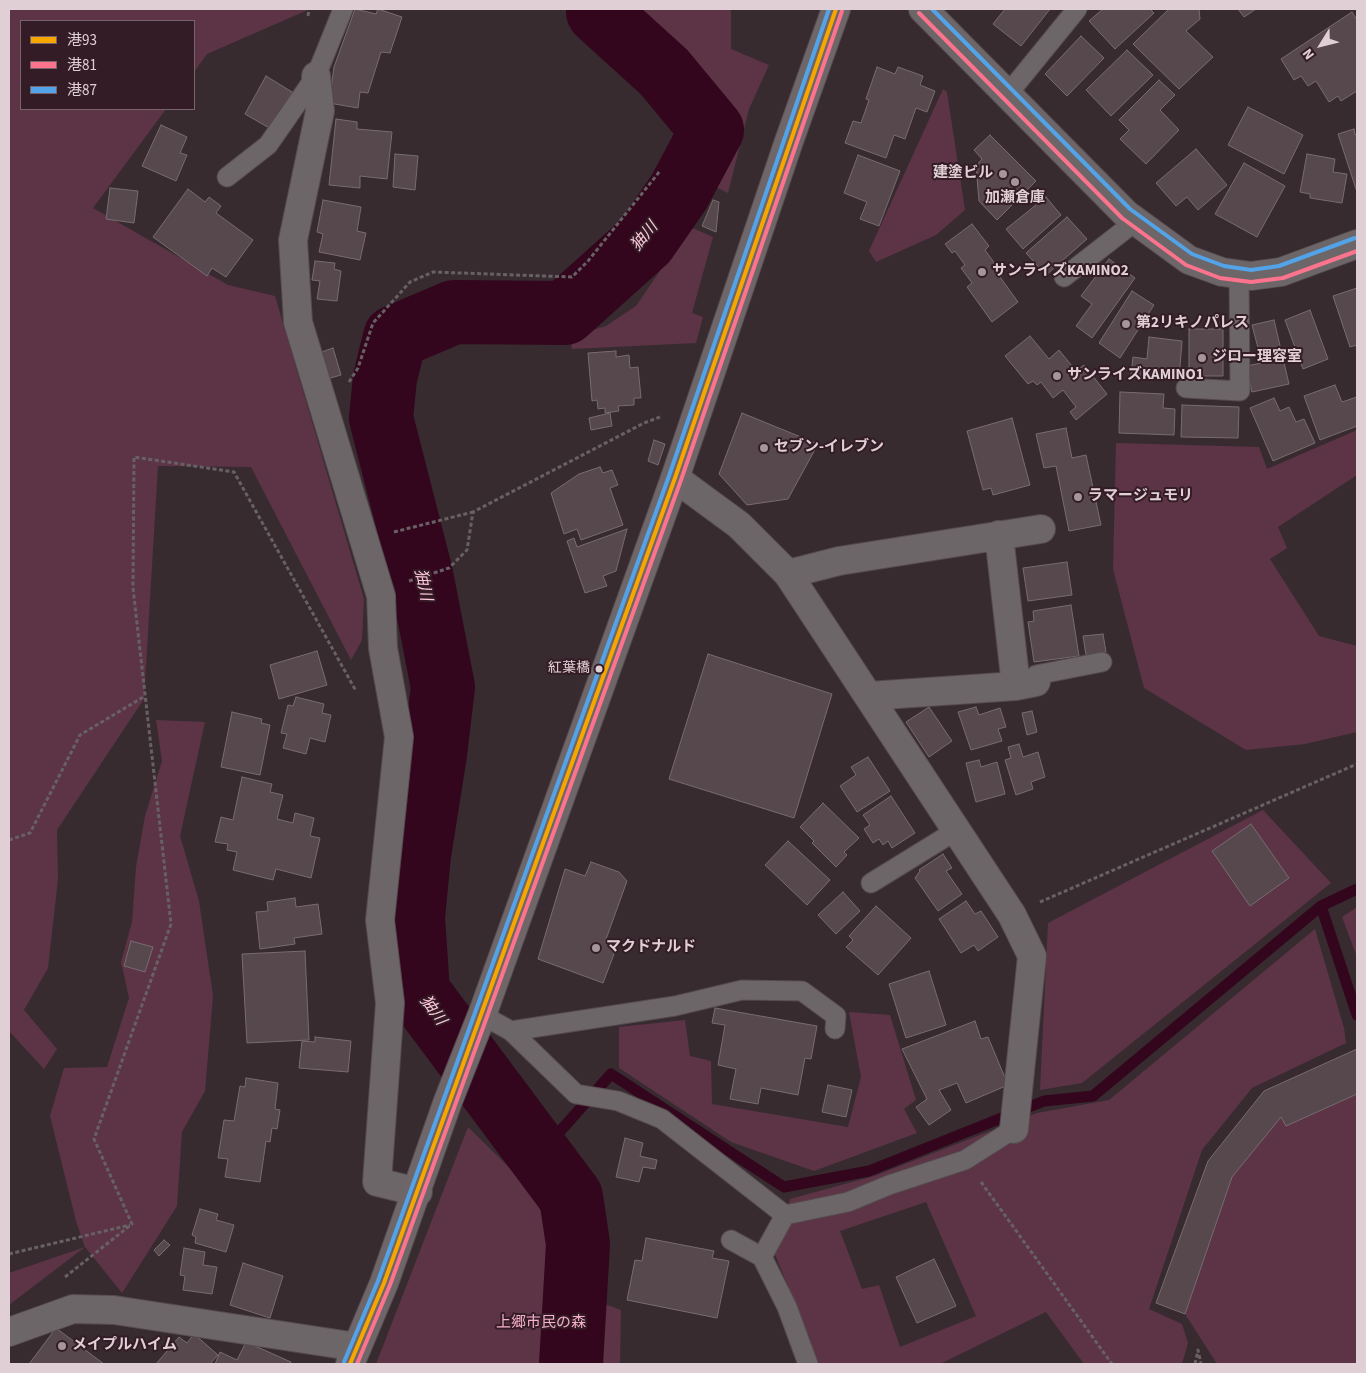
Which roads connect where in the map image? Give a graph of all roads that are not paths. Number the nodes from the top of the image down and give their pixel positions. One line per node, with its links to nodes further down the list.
1 (343, 9): 5 (lane)
2 (836, 9): 13 (main road)
3 (923, 9): 6 (street)
4 (1077, 9): 6 (lane)
5 (316, 76): 7 (lane); 26 (street)
6 (1007, 95): 8 (street)
7 (227, 178)
8 (1136, 221): 10 (street); 11 (lane)
9 (1357, 244): 10 (street)
10 (1239, 274): 12 (lane)
11 (1064, 277)
12 (1186, 388)
13 (675, 478): 16 (street); 22 (main road)
14 (1041, 529): 15 (street)
15 (999, 535): 16 (street); 18 (street)
16 (788, 574): 19 (street)
17 (1102, 662): 18 (lane)
18 (1026, 684): 19 (street)
19 (869, 696): 20 (street)
20 (956, 830): 21 (lane); 25 (street)
21 (871, 883)
22 (482, 1015): 24 (lane); 26 (main road)
23 (835, 1029): 24 (lane)
24 (510, 1031): 27 (lane)
25 (1014, 1129): 27 (lane)
26 (418, 1192): 31 (main road)
27 (785, 1215): 29 (lane)
28 (731, 1240): 29 (lane)
29 (762, 1256): 32 (lane)
30 (9, 1332): 31 (street)
31 (354, 1356)
32 (808, 1364)

